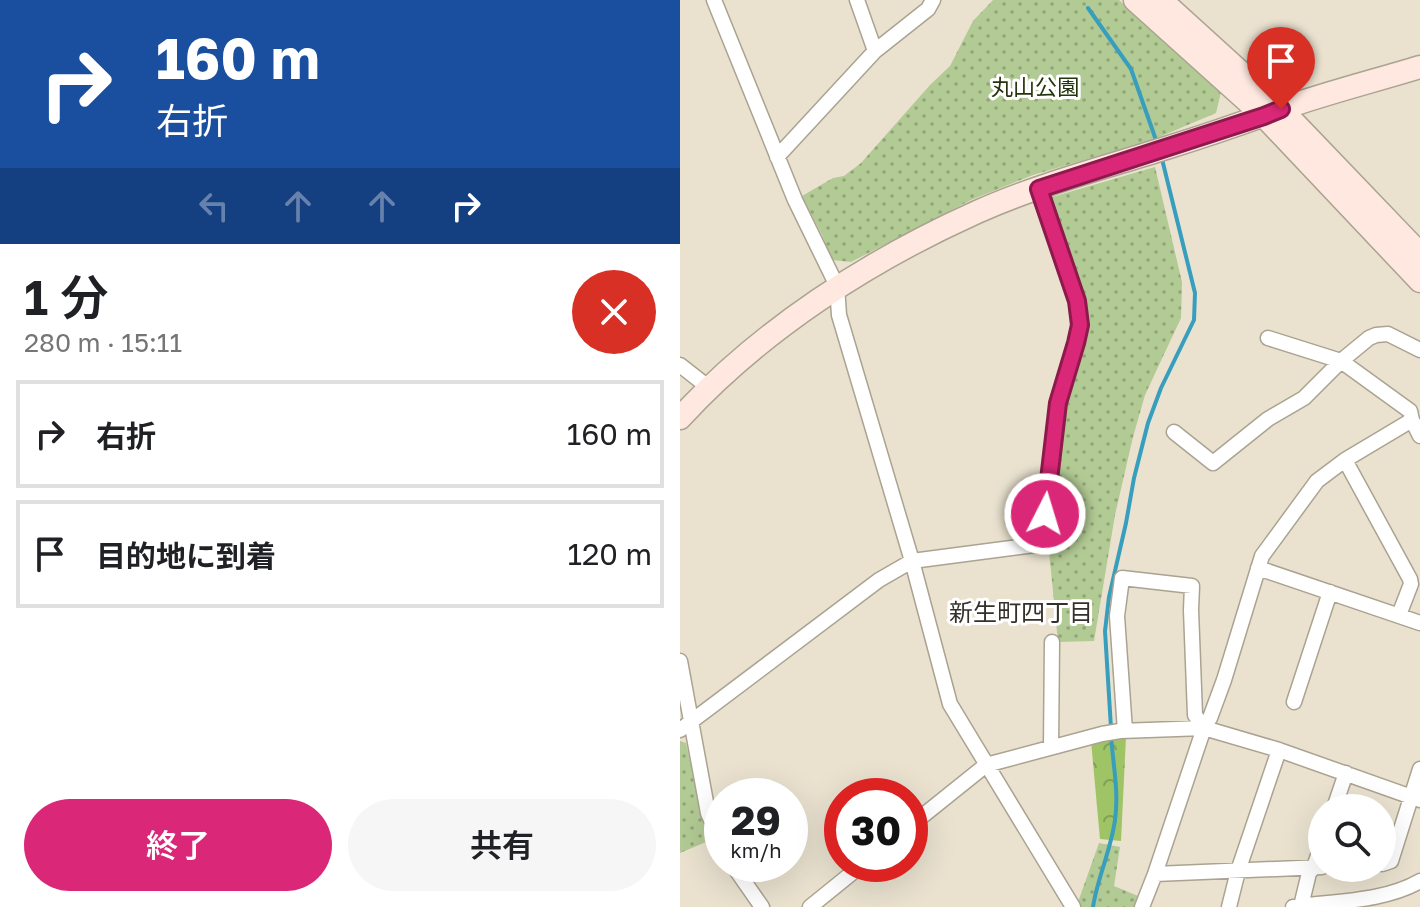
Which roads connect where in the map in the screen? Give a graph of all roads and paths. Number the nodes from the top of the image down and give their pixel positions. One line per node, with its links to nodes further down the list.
1 (714, 0): 9 (street)
2 (857, 0): 6 (street)
3 (933, 0): 6 (street)
4 (1135, 0): 8 (street)
5 (1161, 0): 8 (street)
6 (875, 51): 9 (street)
7 (1420, 67): 8 (street)
8 (1272, 113): 10 (street); 11 (street); 12 (street)
9 (777, 157): 13 (street)
10 (1039, 189): 13 (street); 24 (street)
11 (1420, 254)
12 (1420, 281)
13 (837, 286): 18 (street); 24 (street)
14 (1268, 338): 16 (street)
15 (1420, 350): 16 (street)
16 (1341, 361): 20 (street); 21 (street)
17 (680, 365): 18 (street)
18 (708, 387): 19 (street)
19 (680, 418)
20 (1412, 420): 22 (street); 23 (street)
21 (1174, 432)
22 (1420, 436)
23 (1345, 460): 25 (street); 27 (street)
24 (912, 561): 32 (street); 37 (street)
25 (1258, 568): 26 (street); 33 (street)
26 (1330, 592): 27 (street); 31 (street)
27 (1399, 615): 28 (street)
28 (1420, 623)
29 (1052, 642): 35 (street)
30 (680, 661): 32 (street)
31 (1294, 702)
32 (685, 726): 41 (street)
33 (1204, 728): 34 (street); 34 (street); 36 (street); 47 (street)
34 (1121, 731): 35 (street)
35 (1051, 747): 37 (street)
36 (1279, 750): 39 (street); 46 (street)
37 (986, 765): 43 (street); 55 (street)
38 (1420, 769): 42 (street)
39 (1346, 773): 40 (street); 42 (street)
40 (1339, 794)
41 (704, 798)
42 (1416, 798): 44 (street)
43 (928, 812)
44 (1396, 848)
45 (1308, 868): 46 (street)
46 (1238, 871): 47 (street); 57 (street)
47 (1155, 874): 56 (street)
48 (1308, 876): 52 (street)
49 (1420, 881): 52 (street)
50 (745, 882): 53 (street)
51 (841, 882): 54 (street)
52 (1297, 906)
53 (762, 907)
54 (810, 907)
55 (1073, 907)
56 (1142, 907)
57 (1229, 907)

